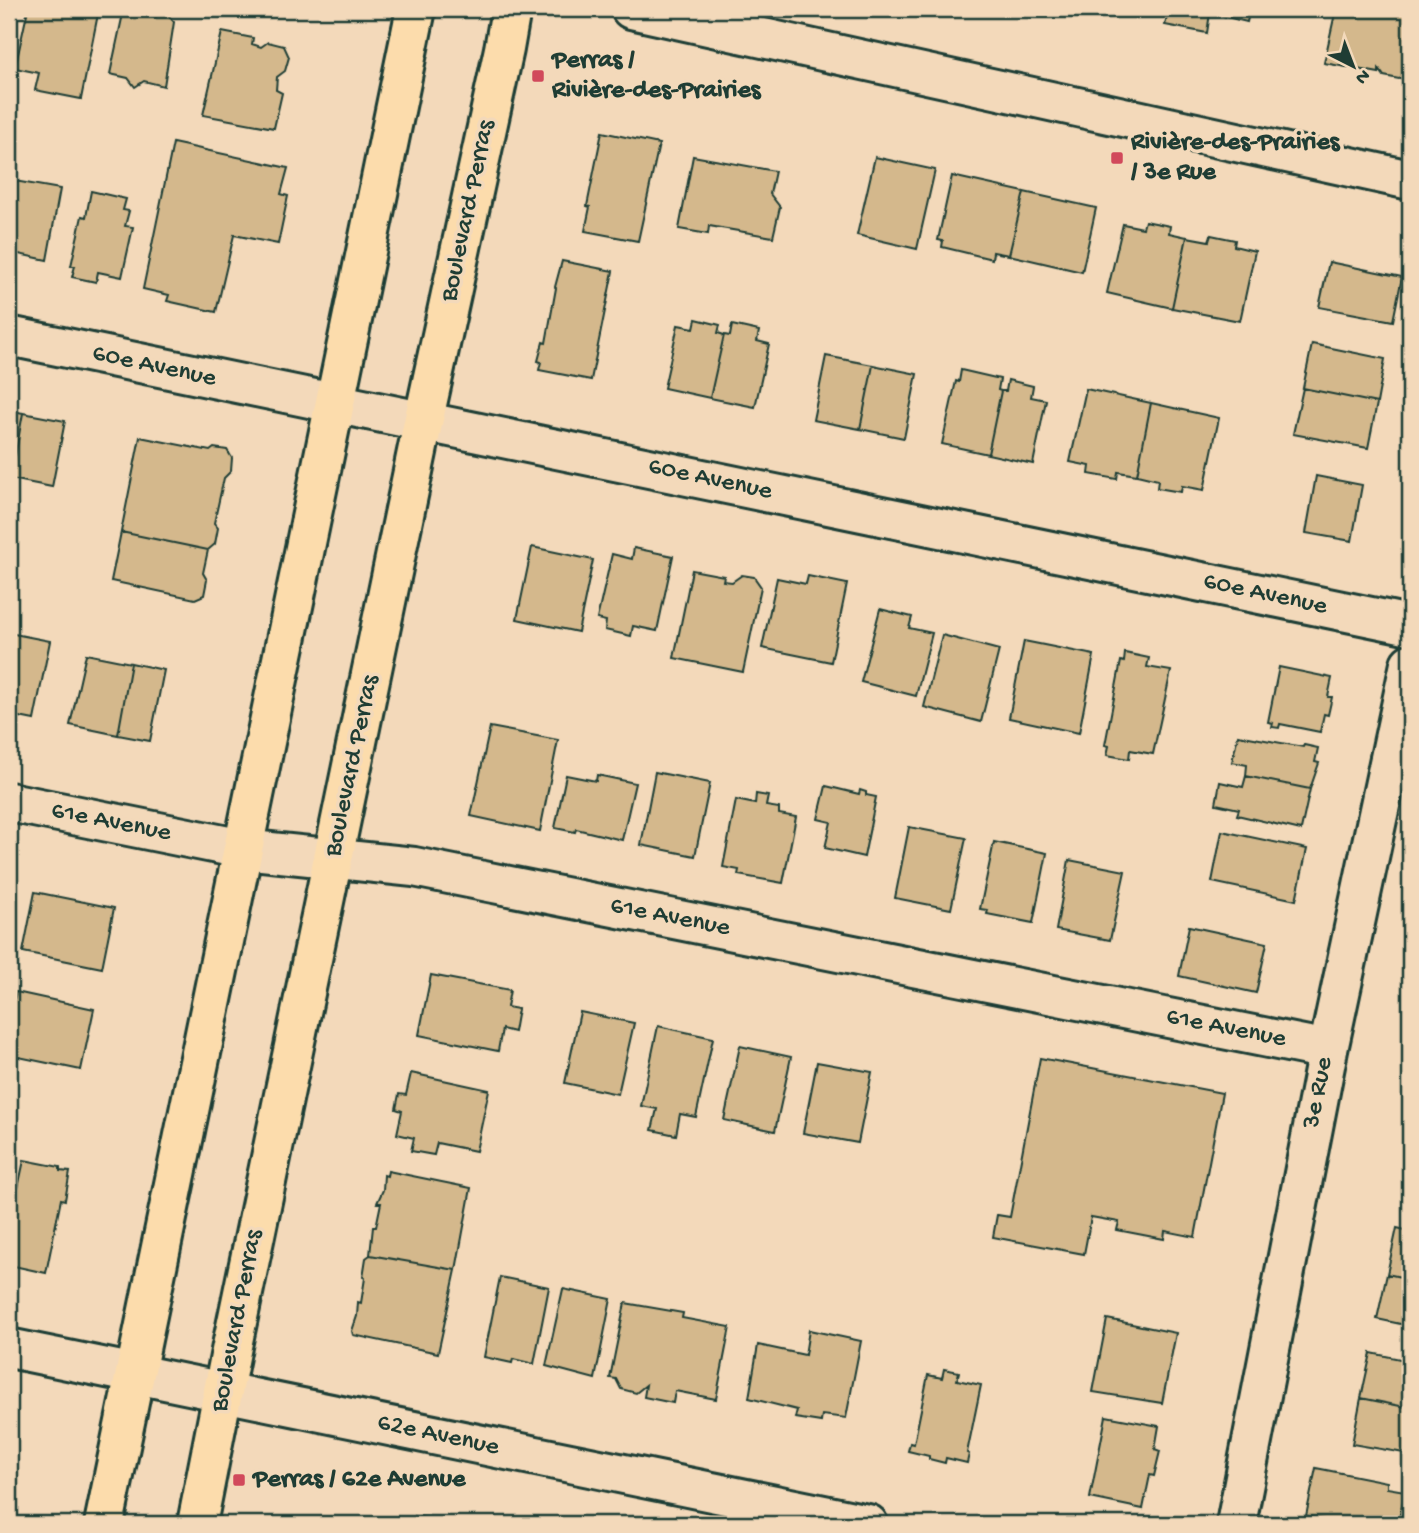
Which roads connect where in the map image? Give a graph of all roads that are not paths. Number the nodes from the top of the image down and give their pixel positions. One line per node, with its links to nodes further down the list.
1 (416, 9): 6 (main road)
2 (511, 9): 7 (main road, Boulevard Perras)
3 (631, 9): 4 (street)
4 (1410, 180)
5 (9, 336): 6 (street, 60e Avenue)
6 (336, 404): 7 (street, 60e Avenue); 11 (main road)
7 (423, 423): 8 (street, 60e Avenue); 12 (main road, Boulevard Perras)
8 (1410, 625)
9 (1410, 664): 13 (street, 3e Rue)
10 (9, 802): 11 (street, 61e Avenue)
11 (243, 849): 12 (street, 61e Avenue); 15 (main road)
12 (334, 859): 13 (street, 61e Avenue); 16 (main road, Boulevard Perras)
13 (1328, 1050): 20 (street, 3e Rue)
14 (9, 1348): 15 (street, 62e Avenue)
15 (135, 1373): 16 (street, 62e Avenue); 17 (main road)
16 (223, 1391): 18 (main road, Boulevard Perras); 19 (street, 62e Avenue)
17 (104, 1524)
18 (197, 1524)
19 (868, 1524)
20 (1236, 1524)

